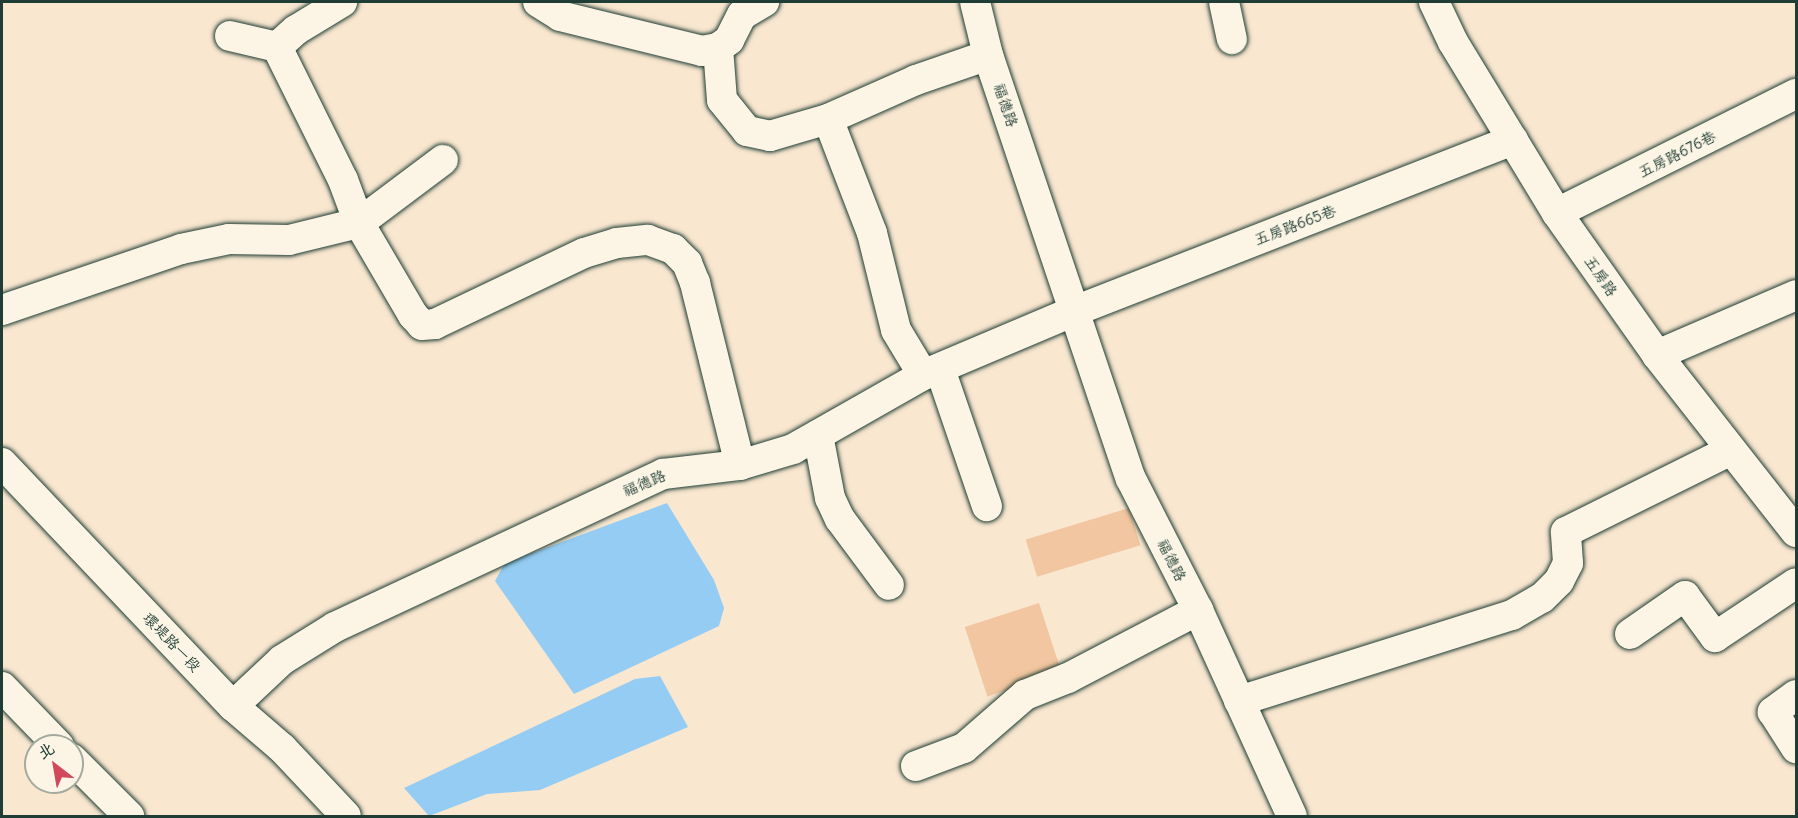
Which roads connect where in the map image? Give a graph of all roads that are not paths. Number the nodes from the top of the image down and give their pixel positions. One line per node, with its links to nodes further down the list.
1 (342, 2): 9 (street)
2 (538, 2): 10 (street)
3 (764, 2): 10 (street)
4 (975, 2): 11 (street, 福德路)
5 (1224, 2): 8 (street)
6 (1434, 2): 14 (street, 五房路)
7 (230, 36): 9 (street)
8 (1232, 39)
9 (277, 47): 17 (street)
10 (718, 48): 13 (street)
11 (988, 55): 13 (street); 20 (street, 福德路)
12 (1797, 94): 16 (street, 五房路676巷)
13 (828, 118): 22 (street)
14 (1513, 140): 16 (street, 五房路); 20 (street, 五房路665巷)
15 (443, 160): 17 (street)
16 (1557, 213): 21 (street, 五房路)
17 (359, 223): 19 (street); 26 (street)
18 (1797, 295): 21 (street)
19 (2, 310)
20 (1077, 310): 22 (street, 福德路); 31 (street, 福德路)
21 (1657, 355): 24 (street, 五房路)
22 (931, 372): 23 (street, 福德路); 27 (street)
23 (818, 435): 26 (street, 福德路); 30 (street)
24 (1731, 450): 28 (street, 五房路); 35 (street)
25 (2, 463): 36 (street, 環堤路一段)
26 (740, 465): 36 (street, 福德路)
27 (987, 506)
28 (1797, 532)
29 (1797, 583): 32 (street)
30 (889, 585)
31 (1198, 610): 35 (street, 福德路); 39 (street)
32 (1630, 634)
33 (2, 687): 37 (street)
34 (1797, 695): 38 (street)
35 (1239, 701): 41 (street, 福德路)
36 (233, 705): 43 (street, 環堤路一段)
37 (47, 734)
38 (1797, 748)
39 (916, 766)
40 (84, 771): 42 (street)
41 (1289, 809)
42 (129, 816)
43 (346, 816)

